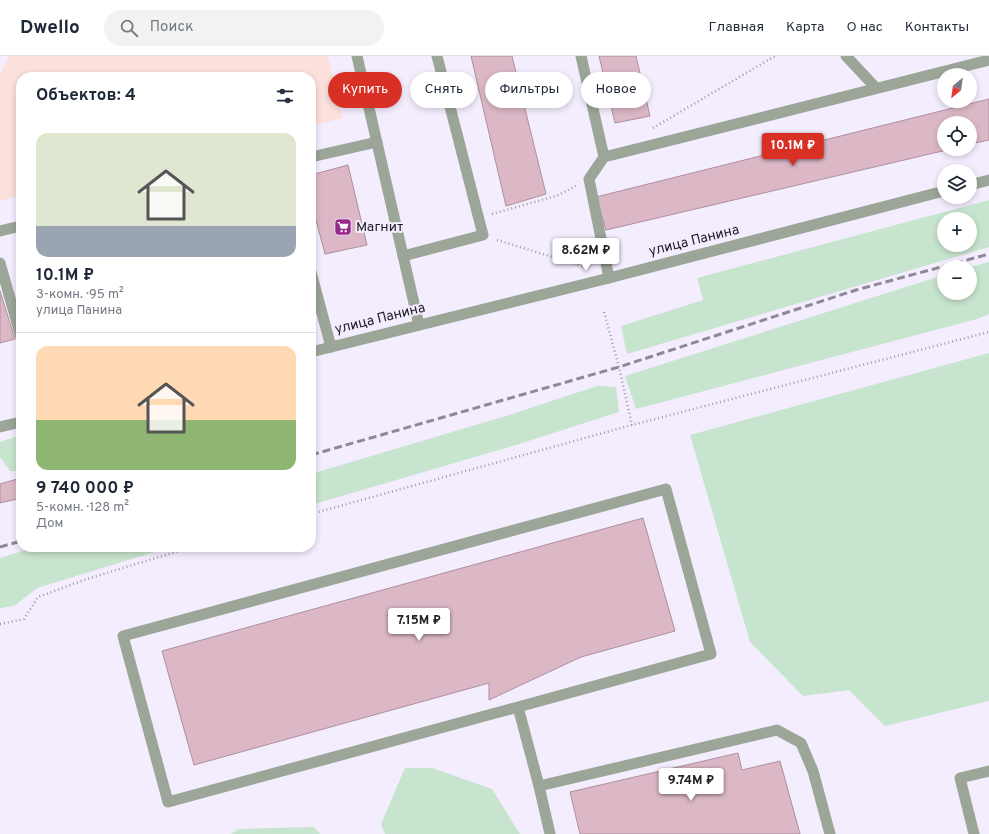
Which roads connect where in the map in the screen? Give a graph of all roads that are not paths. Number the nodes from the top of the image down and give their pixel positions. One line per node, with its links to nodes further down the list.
1 (357, 56): 7 (street)
2 (437, 56): 15 (street)
3 (581, 56): 9 (street)
4 (846, 56): 6 (street)
5 (989, 60): 6 (street)
6 (876, 88): 9 (street)
7 (377, 142): 8 (street); 15 (street)
8 (316, 157)
9 (604, 157): 17 (street)
10 (989, 180): 11 (street)
11 (977, 183)
12 (937, 193): 17 (street, улица Панина)
13 (16, 227): 14 (street)
14 (0, 231)
15 (403, 256): 20 (street)
16 (0, 263): 19 (street)
17 (609, 278): 20 (street, улица Панина)
18 (316, 291): 21 (street)
19 (16, 319)
20 (419, 325): 21 (street, улица Панина)
21 (331, 347): 22 (street, улица Панина)
22 (316, 351)
23 (16, 423): 24 (street)
24 (0, 427)
25 (518, 707): 25 (street); 27 (street)
26 (989, 771): 30 (street)
27 (539, 786): 28 (street); 29 (street)
28 (550, 834)
29 (830, 834)
30 (974, 834)

